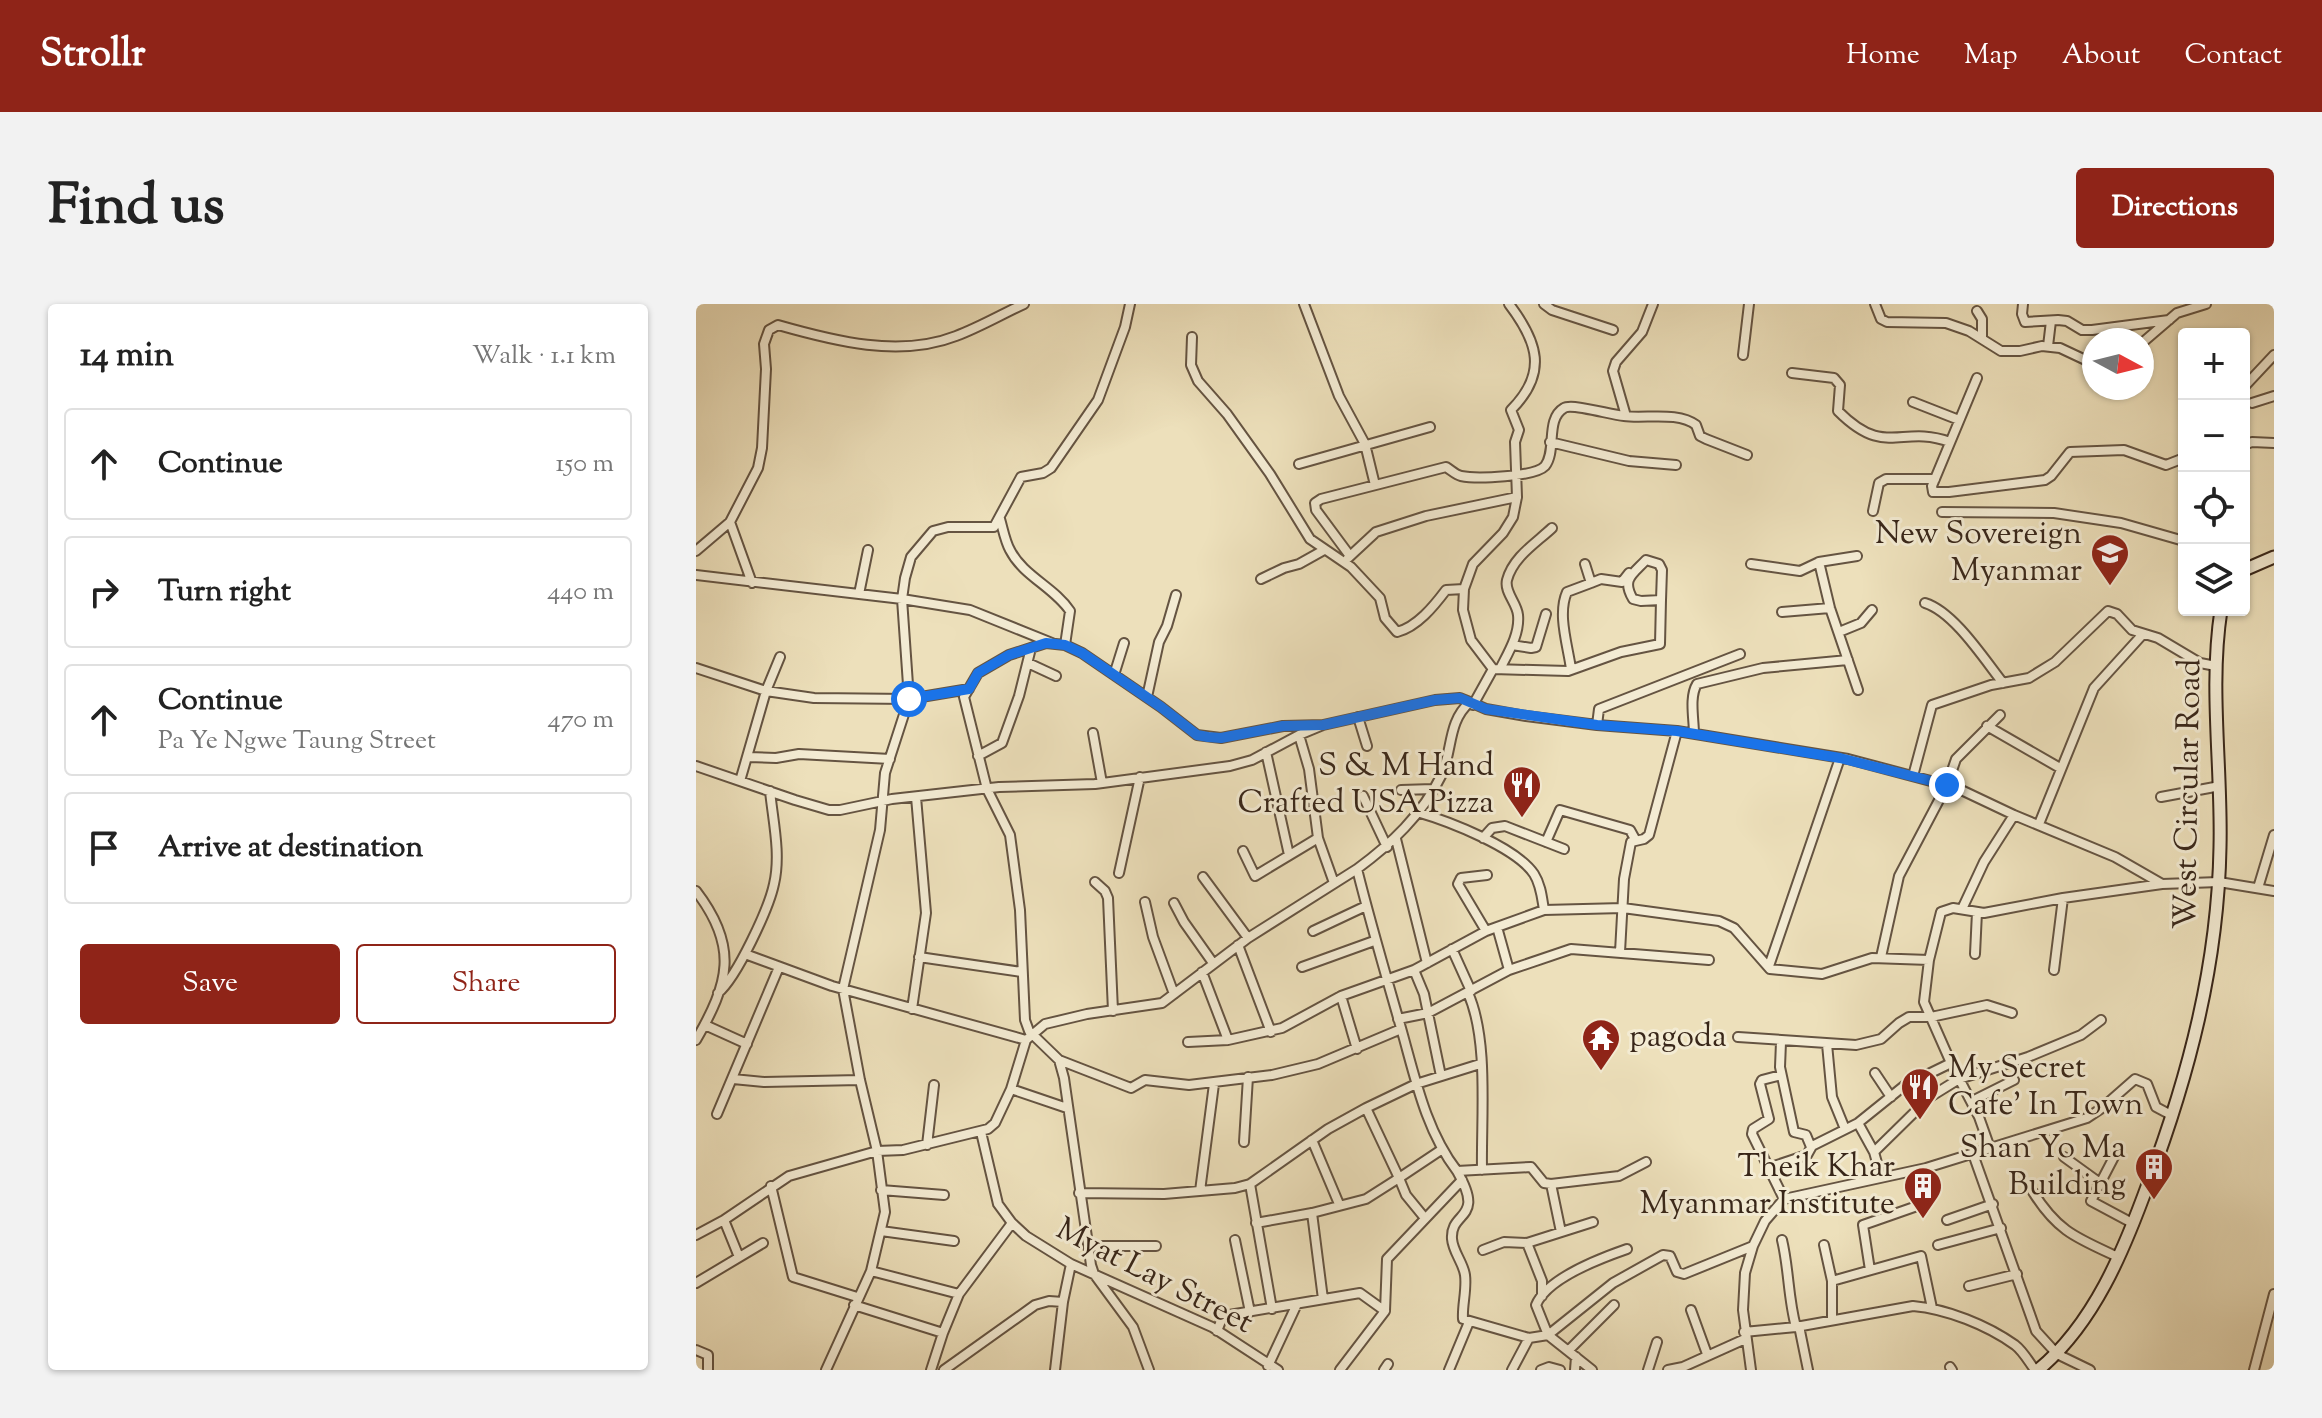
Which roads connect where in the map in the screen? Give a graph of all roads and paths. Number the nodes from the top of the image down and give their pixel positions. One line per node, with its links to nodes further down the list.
1 (1024, 304): 48 (street)
2 (1130, 304): 47 (street)
3 (1304, 304): 36 (street)
4 (1509, 304): 41 (street)
5 (1544, 304): 15 (street)
6 (1653, 304): 29 (street)
7 (1749, 304): 20 (street)
8 (1875, 304): 18 (street)
9 (2023, 304): 14 (street)
10 (2206, 304): 11 (street)
11 (2179, 308): 13 (street)
12 (1977, 311): 18 (street)
13 (2169, 320): 14 (street); 16 (street)
14 (2051, 321): 19 (street)
15 (1613, 330)
16 (2154, 333)
17 (1192, 337): 52 (street)
18 (1982, 339): 19 (street)
19 (2048, 346): 22 (street)
20 (1743, 355)
21 (2274, 355): 25 (street)
22 (2082, 358)
23 (1792, 373): 33 (street)
24 (1977, 378): 30 (street)
25 (2250, 381)
26 (2274, 396): 28 (street)
27 (1913, 402): 30 (street)
28 (2252, 403)
29 (1626, 416): 32 (street); 37 (street)
30 (1959, 420): 33 (street)
31 (1430, 427): 36 (street)
32 (1550, 442): 40 (street); 41 (street)
33 (1950, 442): 42 (street)
34 (2250, 443): 35 (street)
35 (2274, 443)
36 (1365, 444): 39 (street); 43 (street)
37 (1747, 455)
38 (2178, 460): 42 (street)
39 (1299, 464)
40 (1676, 465)
41 (1516, 477): 43 (street); 44 (street)
42 (1935, 479): 45 (street)
43 (1375, 485): 56 (street)
44 (1517, 497): 56 (street); 66 (street)
45 (1873, 511)
46 (1942, 512): 50 (street)
47 (1000, 519): 69 (street); 80 (street)
48 (730, 522): 53 (street); 64 (street)
49 (1552, 528): 81 (street)
50 (2178, 539)
51 (868, 550): 67 (street)
52 (1324, 550): 56 (street); 63 (street)
53 (696, 551)
54 (1857, 556): 58 (street)
55 (2274, 557): 61 (street)
56 (1348, 559): 66 (street)
57 (1639, 560): 65 (street)
58 (1819, 562): 60 (street); 72 (street)
59 (1585, 564): 65 (street)
60 (1751, 564)
61 (2250, 567)
62 (696, 575): 64 (street)
63 (1261, 579)
64 (752, 583): 67 (street)
65 (1591, 583): 90 (street)
66 (1464, 589): 89 (street)
67 (859, 594): 69 (street)
68 (1176, 595): 97 (street)
69 (902, 599): 80 (street); 98 (street)
70 (1661, 600): 70 (street); 90 (street)
71 (1925, 603): 93 (street)
72 (1830, 608): 74 (street); 77 (street)
73 (1872, 610): 77 (street)
74 (1782, 612)
75 (1546, 614): 81 (street)
76 (2220, 616): 87 (street, West Circular Road)
77 (1839, 632): 85 (street)
78 (2143, 634): 87 (street); 93 (street); 116 (street)
79 (1124, 643): 91 (street)
80 (1061, 645): 82 (street); 91 (street)
81 (1512, 645): 89 (street)
82 (1031, 648): 86 (street); 94 (street)
83 (1740, 654): 103 (street)
84 (780, 657): 96 (street)
85 (1848, 660): 95 (street); 107 (street)
86 (1028, 663): 92 (street); 111 (street)
87 (2216, 666): 122 (street, West Circular Road)
88 (696, 668): 96 (street)
89 (1496, 669): 90 (street); 99 (street)
90 (1571, 669)
91 (1114, 675): 97 (street)
92 (1056, 676)
93 (2003, 683): 117 (street)
94 (969, 689): 98 (street); 111 (street)
95 (1858, 690)
96 (766, 691): 98 (street); 112 (street)
97 (1147, 697): 102 (street)
98 (909, 699): 114 (street)
99 (1471, 703): 101 (street); 103 (street); 124 (street)
100 (2000, 715): 104 (street)
101 (1358, 717): 102 (street); 109 (street)
102 (1323, 725): 108 (street)
103 (1597, 725): 105 (street)
104 (1987, 726): 116 (street); 121 (street)
105 (1677, 731): 107 (street); 138 (street)
106 (1093, 733): 120 (street)
107 (1694, 734): 113 (street)
108 (1299, 735): 110 (street); 135 (street)
109 (1367, 746)
110 (1266, 752): 118 (street); 143 (street)
111 (978, 756): 123 (street)
112 (748, 757): 114 (street); 119 (street)
113 (1840, 758): 117 (street); 179 (street)
114 (890, 759): 130 (street)
115 (696, 766): 119 (street)
116 (2060, 768): 133 (street)
117 (1913, 776): 121 (street)
118 (1140, 777): 120 (street); 145 (street)
119 (740, 781): 126 (street)
120 (1102, 783): 123 (street)
121 (1947, 785): 132 (street); 174 (street)
122 (2220, 786): 129 (street); 149 (street, West Circular Road)
123 (987, 789): 128 (street); 185 (street)
124 (1433, 789): 125 (street); 131 (street)
125 (1401, 790)
126 (770, 791): 130 (street); 171 (street)
127 (1363, 796): 140 (street)
128 (916, 797): 130 (street); 173 (street)
129 (2161, 797)
130 (883, 801): 188 (street)
131 (1417, 812): 136 (street); 137 (street)
132 (2014, 815): 133 (street); 160 (street)
133 (2039, 824): 151 (street)
134 (2274, 835): 152 (street)
135 (1318, 838): 143 (street); 150 (street)
136 (1483, 838): 139 (street); 161 (street)
137 (1396, 839): 140 (street); 178 (street)
138 (1635, 839): 139 (street); 159 (street)
139 (1546, 842): 141 (street)
140 (1387, 847): 144 (street)
141 (1564, 849)
142 (1243, 851): 143 (street)
143 (1289, 855)
144 (1357, 869): 150 (street); 158 (street)
145 (1119, 873)
146 (1487, 875): 165 (street)
147 (1203, 877): 166 (street)
148 (1095, 882): 194 (street)
149 (2219, 882): 151 (street); 152 (street); 232 (street, West Circular Road)
150 (1334, 883): 166 (street)
151 (2162, 884): 155 (street)
152 (2258, 888): 154 (street)
153 (696, 891): 190 (street)
154 (2274, 891)
155 (2063, 898): 162 (street); 184 (street)
156 (1145, 902): 191 (street)
157 (1174, 903): 177 (street)
158 (1366, 906): 164 (street); 167 (street)
159 (1623, 908): 161 (street); 170 (street); 179 (street)
160 (1962, 909): 162 (street); 176 (street)
161 (1544, 910): 163 (street)
162 (1977, 912): 172 (street)
163 (1497, 927): 165 (street); 183 (street)
164 (1313, 931)
165 (1486, 931): 169 (street)
166 (1248, 938): 168 (street)
167 (1374, 941): 181 (street); 187 (street)
168 (1238, 945): 177 (street); 202 (street)
169 (1452, 949): 178 (street); 189 (street)
170 (1620, 952): 175 (street); 183 (street)
171 (745, 954): 180 (street); 190 (street)
172 (1975, 954)
173 (919, 957): 185 (street); 193 (street)
174 (1881, 957): 176 (street); 179 (street)
175 (1709, 960)
176 (1929, 960): 197 (street)
177 (1213, 963): 186 (street)
178 (1427, 963): 182 (street)
179 (1769, 966)
180 (779, 967): 188 (street); 209 (street)
181 (1302, 967)
182 (1414, 970): 187 (street); 195 (street)
183 (1509, 970): 189 (street)
184 (2054, 970)
185 (1022, 972): 203 (street)
186 (1202, 972): 191 (street); 206 (street)
187 (1387, 979): 192 (street); 198 (street)
188 (843, 989): 193 (street); 221 (street)
189 (1470, 992): 195 (street); 214 (street)
190 (718, 993): 200 (street)
191 (1174, 994): 194 (street)
192 (1341, 996): 202 (street); 211 (street)
193 (912, 1009): 203 (street)
194 (1113, 1011): 203 (street)
195 (1428, 1013): 198 (street); 217 (street)
196 (2012, 1013): 197 (street)
197 (1931, 1017): 210 (street); 213 (street)
198 (1398, 1019): 201 (street)
199 (2101, 1020): 220 (street)
200 (705, 1025): 205 (street); 209 (street)
201 (1401, 1029): 211 (street); 224 (street)
202 (1271, 1032): 206 (street)
203 (1029, 1037): 212 (street); 226 (street)
204 (1738, 1037): 208 (street)
205 (696, 1040)
206 (1228, 1040): 207 (street)
207 (1188, 1042)
208 (1781, 1042): 210 (street); 216 (street)
209 (747, 1044): 219 (street)
210 (1827, 1044): 234 (street)
211 (1357, 1049): 218 (street)
212 (1059, 1060): 223 (street); 229 (street)
213 (1951, 1063): 220 (street); 227 (street)
214 (1480, 1064): 217 (street); 250 (street)
215 (1875, 1073): 227 (street)
216 (1781, 1075): 239 (street); 248 (street)
217 (1441, 1076): 224 (street)
218 (1248, 1077): 223 (street); 237 (street)
219 (733, 1079): 221 (street); 231 (street)
220 (1959, 1079): 228 (street); 243 (street)
221 (860, 1080): 242 (street)
222 (2014, 1080): 228 (street)
223 (1214, 1084): 260 (street)
224 (1416, 1084): 230 (street); 241 (street)
225 (934, 1085): 238 (street)
226 (1011, 1089): 229 (street); 235 (street)
227 (1891, 1097): 233 (street)
228 (1972, 1101): 240 (street)
229 (1067, 1108): 262 (street)
230 (1366, 1108): 236 (street); 253 (street)
231 (717, 1114)
232 (2173, 1116): 240 (street); 274 (street, West Circular Road)
233 (1858, 1123): 234 (street); 243 (street)
234 (1845, 1129): 239 (street)
235 (981, 1132): 238 (street); 272 (street, Myat Lay Street)
236 (1312, 1140): 256 (street); 265 (street)
237 (1244, 1142)
238 (927, 1145): 242 (street)
239 (1811, 1147): 248 (street)
240 (1990, 1148): 244 (street)
241 (1441, 1150): 251 (street); 253 (street)
242 (877, 1151): 258 (street); 259 (street)
243 (1874, 1152): 252 (street)
244 (1973, 1154): 249 (street); 266 (street)
245 (2115, 1155): 255 (street)
246 (2064, 1157): 255 (street)
247 (1646, 1162): 257 (street)
248 (1768, 1168): 264 (street)
249 (1926, 1168): 252 (street); 294 (street)
250 (1482, 1170): 251 (street); 257 (street)
251 (1457, 1171): 254 (street)
252 (1881, 1177): 264 (street)
253 (1399, 1178): 265 (street); 268 (street)
254 (1462, 1180): 268 (street); 315 (street)
255 (2100, 1183): 274 (street)
256 (1250, 1184): 260 (street); 273 (street)
257 (1551, 1184): 277 (street)
258 (771, 1186): 269 (street); 305 (street)
259 (881, 1190): 263 (street); 276 (street)
260 (1200, 1191): 262 (street)
261 (2033, 1192): 292 (street)
262 (1079, 1193): 286 (street)
263 (944, 1195)
264 (1784, 1199): 288 (street)
265 (1339, 1204): 267 (street)
266 (1993, 1204): 270 (street); 275 (street)
267 (1312, 1213): 273 (street); 304 (street)
268 (1424, 1217): 312 (street)
269 (724, 1220): 278 (street); 291 (street)
270 (1947, 1220)
271 (1593, 1222): 277 (street)
272 (1012, 1223): 293 (street, Myat Lay Street); 301 (street)
273 (1256, 1223): 310 (street)
274 (2134, 1224): 292 (street, West Circular Road)
275 (2001, 1228): 285 (street); 297 (street)
276 (881, 1231): 281 (street); 295 (street)
277 (1561, 1232): 283 (street)
278 (696, 1235)
279 (1235, 1240): 313 (street)
280 (1782, 1240): 316 (street)
281 (954, 1241)
282 (763, 1243): 291 (street)
283 (1527, 1243): 290 (street); 303 (street)
284 (1824, 1245): 298 (street)
285 (1938, 1245)
286 (1088, 1246): 287 (street); 296 (street)
287 (1156, 1246)
288 (1753, 1246): 319 (street); 320 (street)
289 (1627, 1249): 303 (street)
290 (1483, 1250)
291 (739, 1257): 299 (street)
292 (2118, 1257): 326 (street, West Circular Road)
293 (1071, 1264): 296 (street, Myat Lay Street); 306 (street)
294 (1870, 1270): 298 (street); 309 (street)
295 (871, 1271): 301 (street); 305 (street)
296 (1094, 1274): 317 (street, Myat Lay Street); 334 (street)
297 (2017, 1274): 300 (street); 326 (street)
298 (1832, 1281): 314 (street)
299 (696, 1283)
300 (1969, 1286)
301 (959, 1294): 318 (street)
302 (2274, 1294): 348 (street)
303 (1542, 1296): 319 (street)
304 (1323, 1299): 307 (street); 312 (street)
305 (856, 1301): 318 (street); 330 (street)
306 (1063, 1302): 332 (street); 333 (street)
307 (1297, 1304): 310 (street); 328 (street)
308 (1614, 1305): 324 (street)
309 (1932, 1308): 314 (street); 346 (street)
310 (1272, 1309): 313 (street)
311 (1691, 1310): 325 (street)
312 (1385, 1311): 335 (street)
313 (1250, 1312): 317 (street)
314 (1832, 1319): 316 (street)
315 (1469, 1322): 321 (street); 336 (street)
316 (1798, 1326): 320 (street); 345 (street)
317 (1217, 1331): 328 (street, Myat Lay Street)
318 (943, 1333): 331 (street)
319 (1548, 1335): 321 (street); 324 (street)
320 (1745, 1336): 325 (street); 344 (street)
321 (1529, 1338): 337 (street)
322 (1657, 1342): 342 (street)
323 (696, 1350): 329 (street)
324 (1572, 1354): 340 (street); 341 (street)
325 (1707, 1354): 327 (street)
326 (2057, 1354): 346 (street, West Circular Road); 347 (street)
327 (1684, 1368): 343 (street)
328 (1275, 1369)
329 (708, 1370)
330 (826, 1370)
331 (931, 1370)
332 (944, 1370)
333 (1055, 1370)
334 (1149, 1370)
335 (1340, 1370)
336 (1449, 1370)
337 (1512, 1370)
338 (1541, 1370): 339 (street)
339 (1560, 1370)
340 (1575, 1370)
341 (1592, 1370)
342 (1648, 1370)
343 (1668, 1370)
344 (1751, 1370)
345 (1808, 1370)
346 (2037, 1370)
347 (2090, 1370)
348 (2253, 1370)

